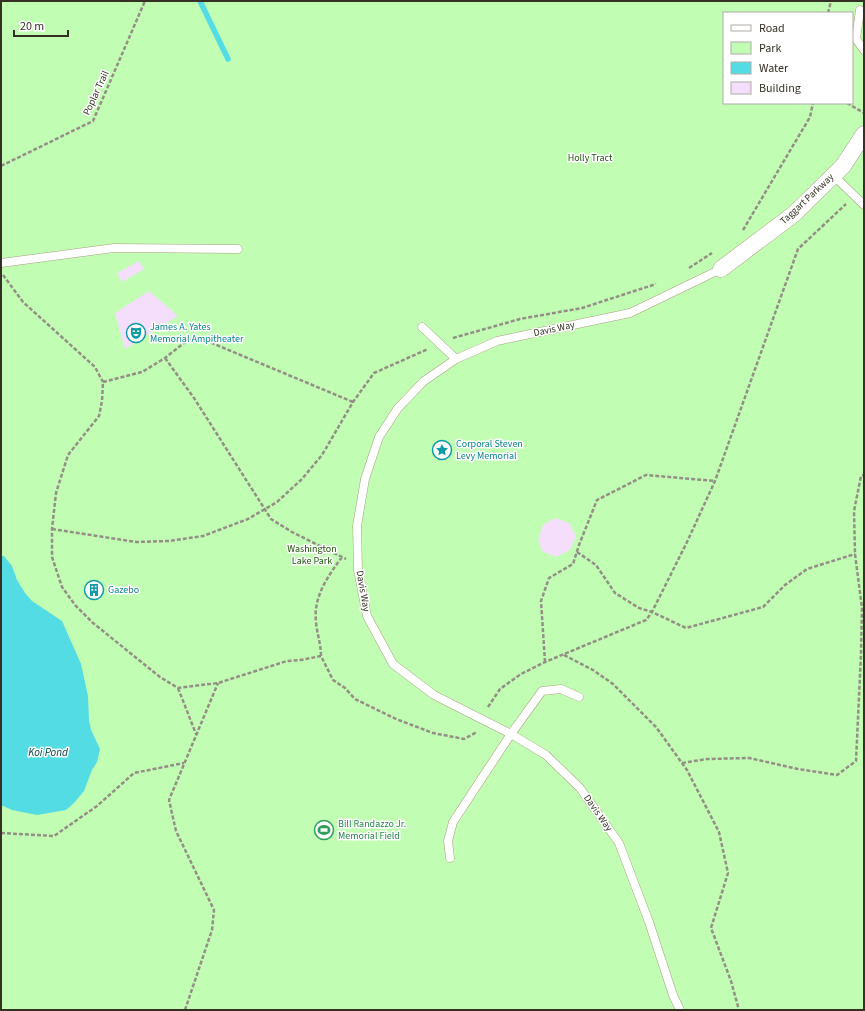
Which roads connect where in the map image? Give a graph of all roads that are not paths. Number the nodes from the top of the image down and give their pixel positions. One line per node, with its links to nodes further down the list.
1 (860, 10): 2 (lane)
2 (864, 50)
3 (864, 134): 4 (street, Taggart Parkway)
4 (833, 175): 5 (lane); 8 (street, Taggart Parkway)
5 (864, 205)
6 (238, 249): 7 (lane)
7 (1, 263)
8 (721, 270): 10 (lane, Davis Way)
9 (422, 327): 10 (lane)
10 (456, 359): 12 (lane, Davis Way)
11 (579, 697): 12 (lane)
12 (511, 734): 13 (lane); 14 (lane, Davis Way)
13 (450, 858)
14 (680, 1010)

